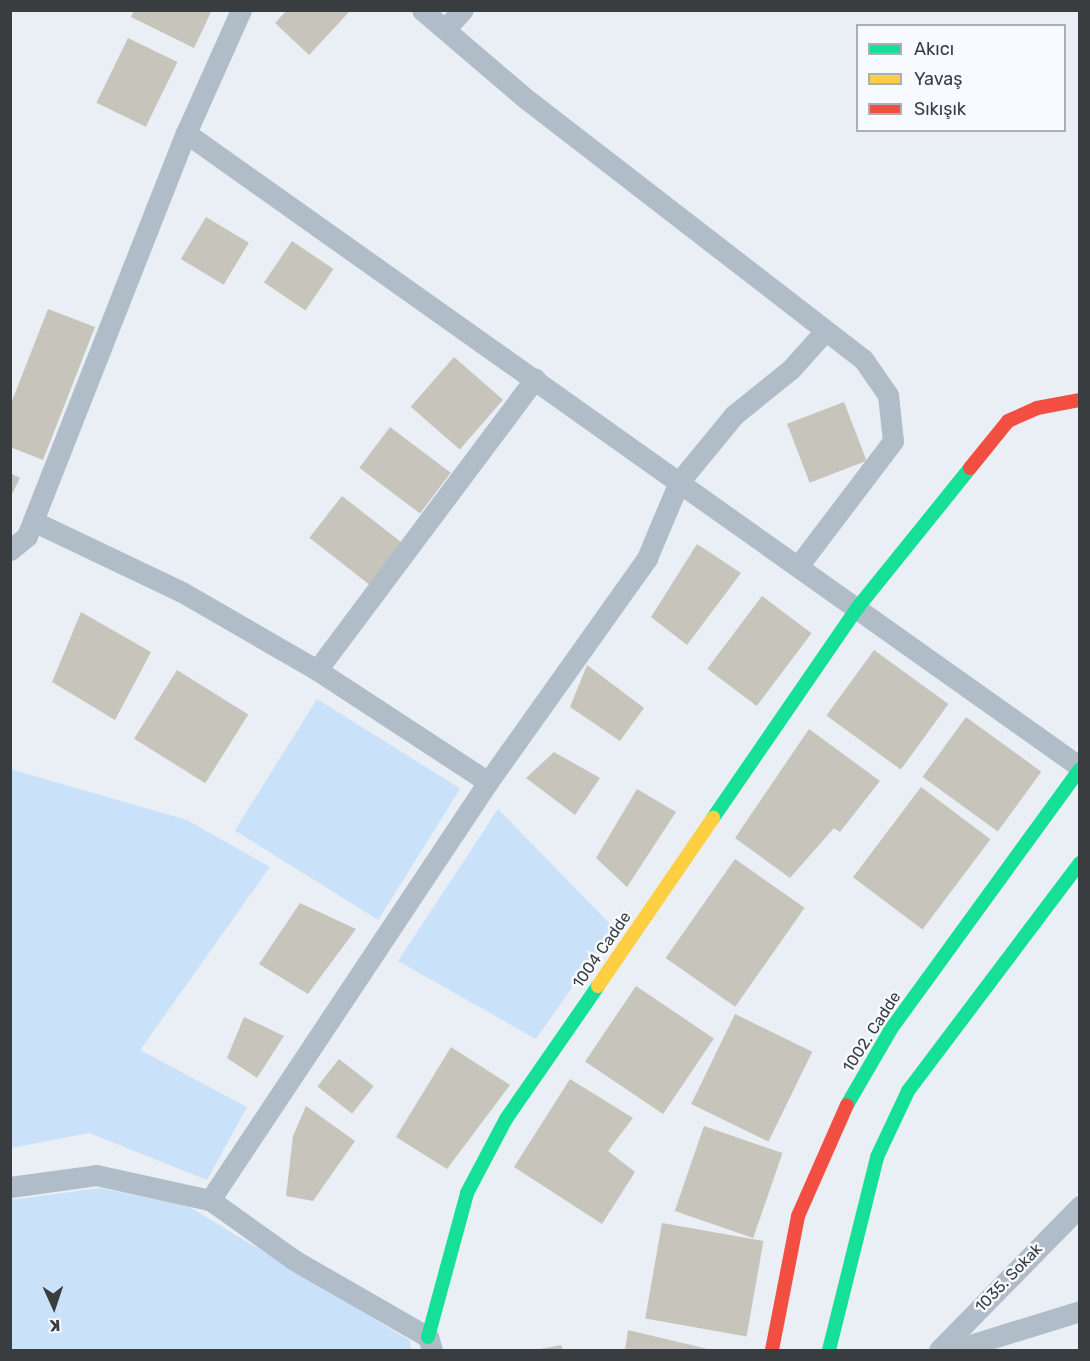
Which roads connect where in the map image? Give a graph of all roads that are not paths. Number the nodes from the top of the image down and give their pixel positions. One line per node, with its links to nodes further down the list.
1 (241, 10): 5 (street)
2 (422, 10): 4 (street)
3 (463, 10): 4 (street)
4 (445, 29): 6 (street)
5 (186, 132): 7 (street); 10 (street)
6 (825, 331): 9 (street); 12 (street)
7 (535, 380): 9 (street); 14 (street)
8 (1080, 400): 13 (main road, 1004 Cadde)
9 (679, 482): 12 (street); 16 (street)
10 (33, 521): 11 (street); 14 (street)
11 (10, 550)
12 (798, 566): 13 (street)
13 (858, 607): 15 (street); 22 (main road, 1004 Cadde)
14 (317, 670): 16 (street)
15 (1080, 768): 23 (main road, 1002. Cadde)
16 (488, 782): 19 (street)
17 (1080, 863): 24 (main road)
18 (10, 1187): 19 (street)
19 (210, 1200): 22 (street)
20 (1080, 1206): 25 (street, 1035. Sokak)
21 (1080, 1311): 26 (street)
22 (430, 1344)
23 (772, 1350)
24 (829, 1350)
25 (939, 1350)
26 (954, 1350)

